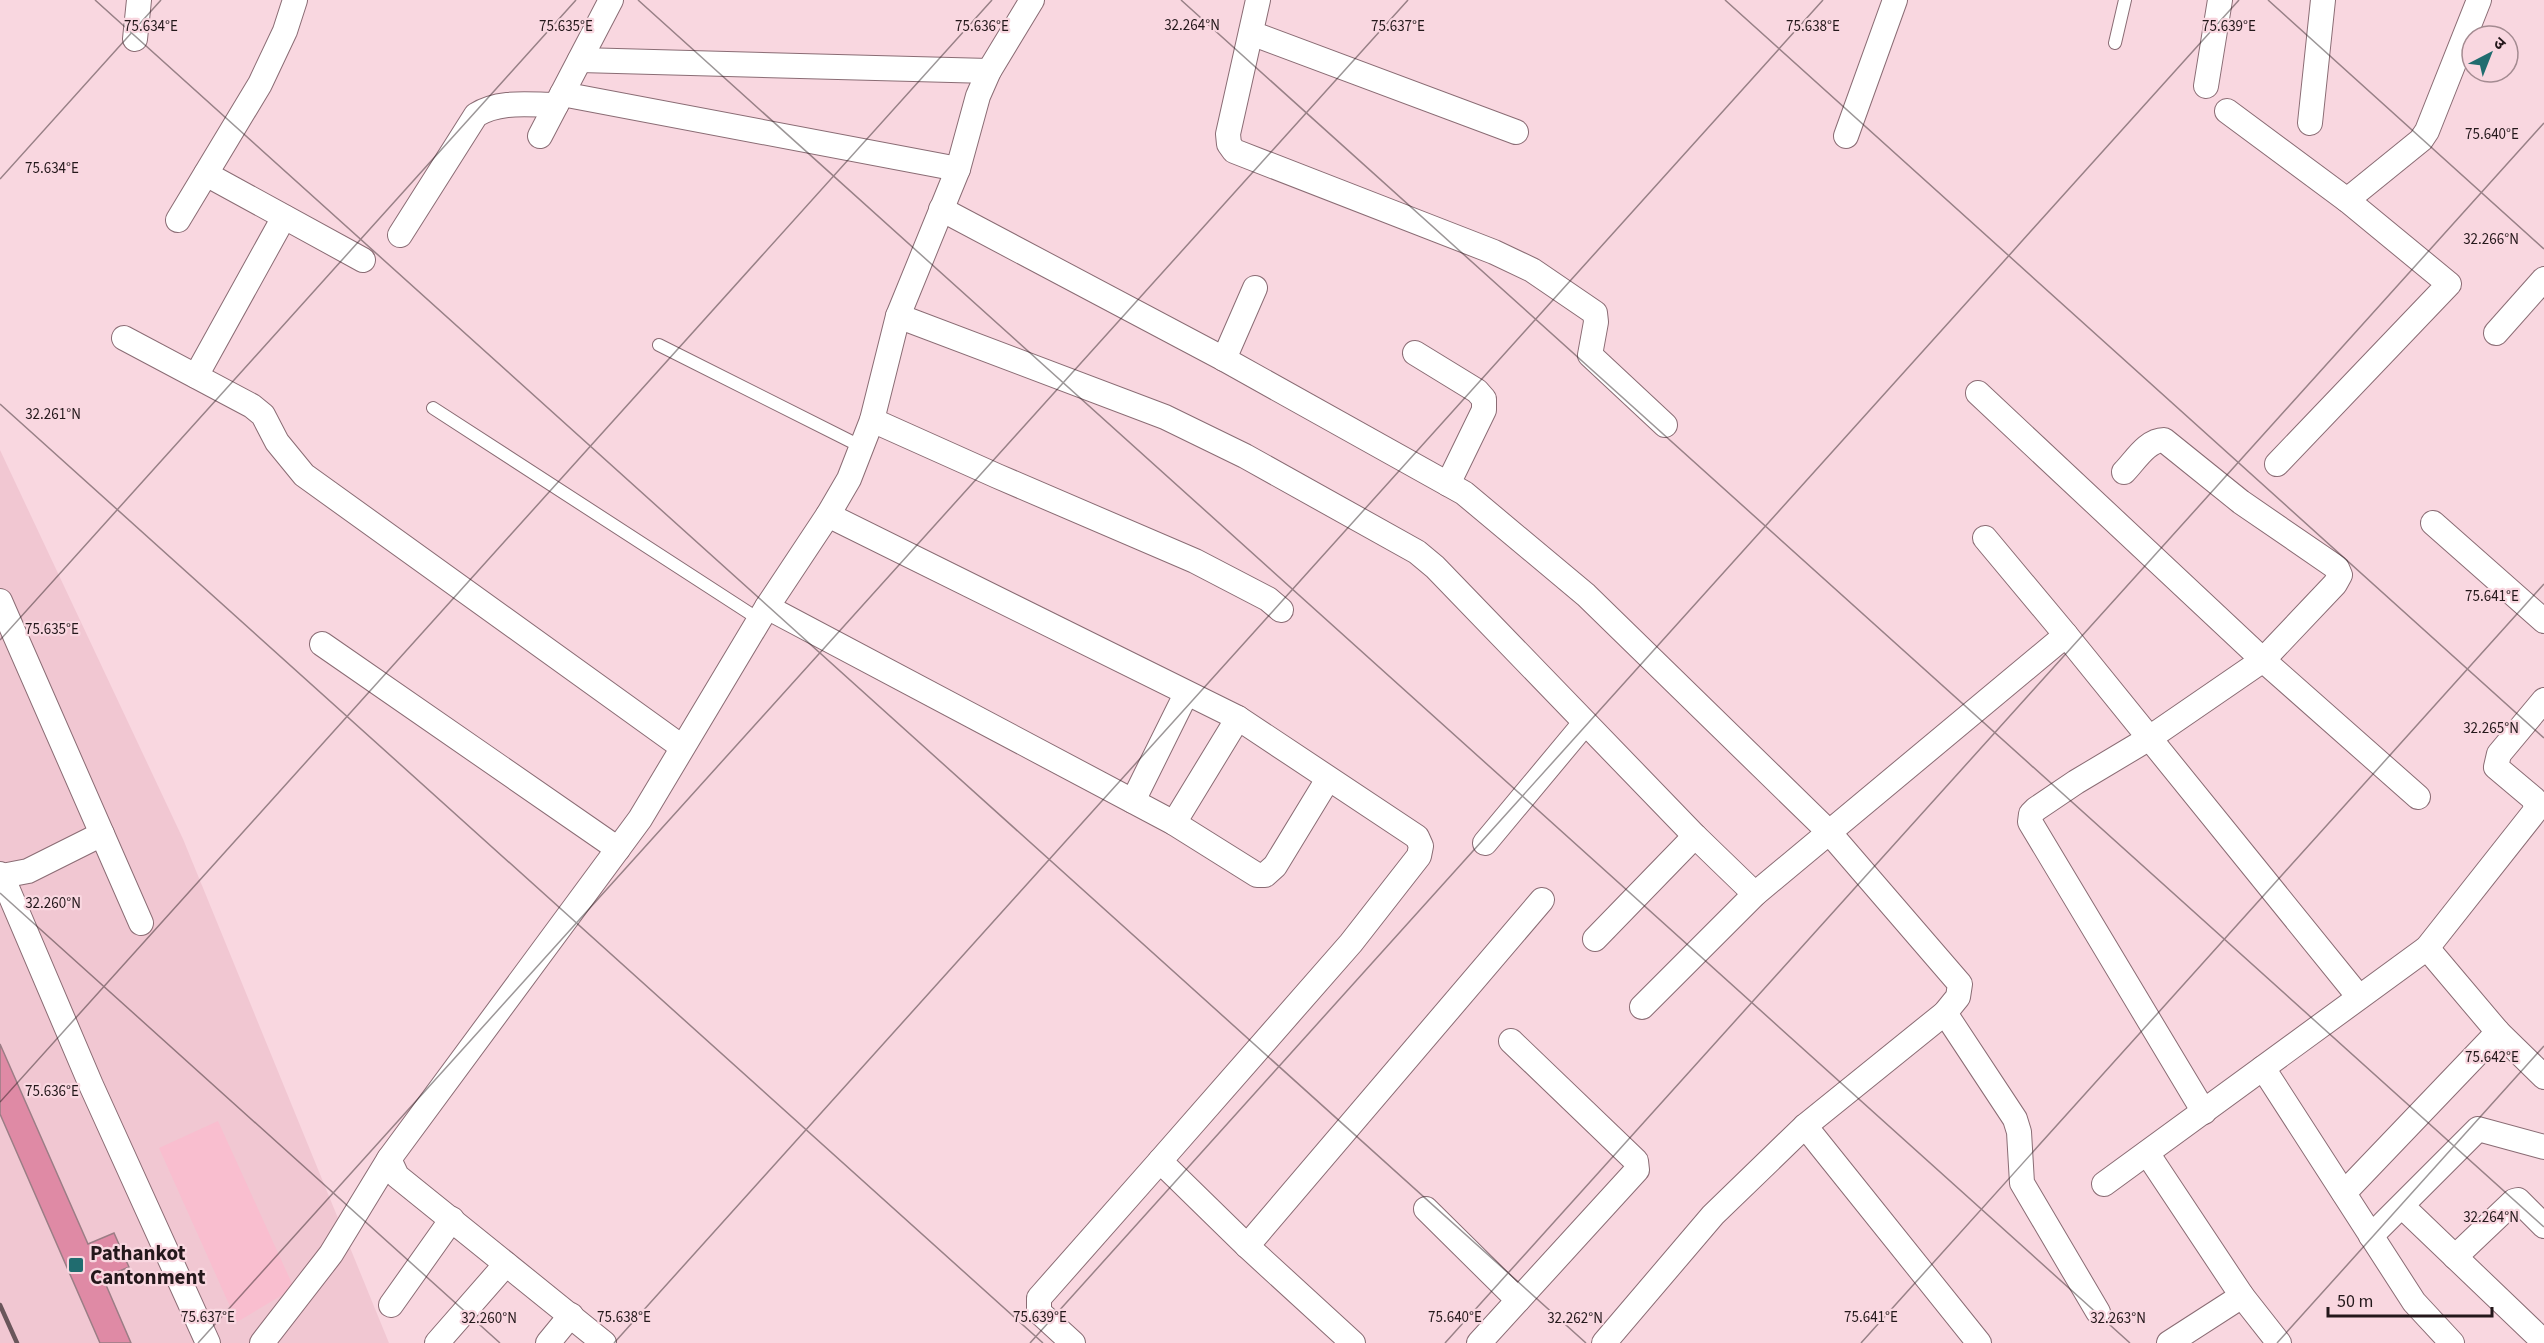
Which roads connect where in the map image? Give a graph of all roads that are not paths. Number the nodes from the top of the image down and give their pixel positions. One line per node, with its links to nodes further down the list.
1 (139, 0): 12 (street)
2 (295, 0): 24 (street)
3 (612, 0): 14 (street)
4 (1032, 0): 15 (street)
5 (1258, 0): 11 (street)
6 (1895, 0): 22 (street)
7 (2125, 0): 13 (lane)
8 (2220, 0): 16 (street)
9 (2324, 0): 19 (street)
10 (2479, 0): 25 (street)
11 (1251, 33): 20 (street); 43 (street)
12 (135, 39)
13 (2115, 43)
14 (580, 60): 15 (street); 17 (street)
15 (989, 71): 23 (street)
16 (2206, 86)
17 (559, 100): 21 (street); 23 (street); 29 (street)
18 (2227, 111): 25 (street)
19 (2310, 123)
20 (1516, 132)
21 (540, 136)
22 (1846, 136)
23 (958, 169): 26 (street)
24 (206, 174): 27 (street); 28 (street)
25 (2347, 200): 45 (street)
26 (941, 209): 33 (street); 38 (street)
27 (284, 217): 30 (street); 39 (street)
28 (178, 220)
29 (399, 235)
30 (363, 260)
31 (2544, 279): 34 (street)
32 (1255, 288): 38 (street)
33 (898, 316): 42 (street); 61 (street)
34 (2496, 333)
35 (124, 338): 39 (street)
36 (659, 345): 44 (lane)
37 (1415, 353): 47 (street)
38 (1224, 358): 47 (street)
39 (196, 376): 63 (street)
40 (1978, 393): 57 (street)
41 (433, 408): 53 (lane)
42 (872, 420): 44 (street); 52 (street)
43 (1665, 425)
44 (862, 447): 48 (street)
45 (2277, 464)
46 (2124, 472): 57 (street)
47 (1448, 483): 68 (street)
48 (828, 515): 53 (street); 58 (street)
49 (2433, 523): 54 (street)
50 (1985, 538): 55 (street)
51 (0, 601): 69 (street)
52 (1281, 610)
53 (764, 614): 63 (street); 66 (street)
54 (2544, 621)
55 (2066, 635): 62 (street); 68 (street)
56 (322, 644): 72 (street)
57 (2263, 660): 62 (street); 65 (street)
58 (1186, 694): 60 (street); 66 (street)
59 (2544, 700): 78 (street)
60 (1238, 718): 64 (street); 67 (street)
61 (1585, 723): 70 (street); 71 (street)
62 (2148, 739): 79 (street); 86 (street)
63 (682, 747): 72 (street)
64 (1328, 779): 67 (street); 91 (street)
65 (2418, 797)
66 (1133, 801): 67 (street)
67 (1174, 823)
68 (1828, 831): 74 (street); 81 (street)
69 (102, 834): 73 (street); 76 (street)
70 (1695, 836): 74 (street); 77 (street)
71 (1485, 843)
72 (618, 849): 90 (street)
73 (1, 875): 108 (street)
74 (1755, 894): 80 (street)
75 (1542, 900): 99 (street)
76 (141, 923)
77 (1595, 939)
78 (2427, 948): 79 (street); 82 (street)
79 (2359, 998): 84 (street)
80 (1642, 1008)
81 (1946, 1013): 87 (street); 105 (street)
82 (2498, 1032): 85 (street); 93 (street)
83 (1511, 1041): 103 (street)
84 (2263, 1068): 86 (street); 93 (street)
85 (2544, 1077)
86 (2204, 1112): 89 (street)
87 (1805, 1126): 116 (street); 117 (street)
88 (2544, 1147): 94 (street)
89 (2147, 1153): 92 (street); 102 (street)
90 (389, 1159): 96 (street); 109 (street)
91 (1160, 1161): 99 (street); 113 (street)
92 (2104, 1184)
93 (2344, 1193): 98 (street)
94 (2402, 1206): 98 (street); 100 (street)
95 (1425, 1209): 103 (street)
96 (452, 1219): 101 (street); 104 (street)
97 (2544, 1226): 100 (street)
98 (2371, 1236): 120 (street)
99 (1247, 1246): 114 (street)
100 (2455, 1257): 107 (street)
101 (506, 1264): 106 (street); 110 (street)
102 (2242, 1296): 118 (street); 119 (street)
103 (1518, 1300): 115 (street)
104 (391, 1305)
105 (2098, 1312)
106 (571, 1315): 111 (street); 112 (street)
107 (2544, 1342)
108 (208, 1343)
109 (262, 1343)
110 (437, 1343)
111 (548, 1343)
112 (604, 1343)
113 (1073, 1343)
114 (1353, 1343)
115 (1479, 1343)
116 (1604, 1343)
117 (1979, 1343)
118 (2169, 1343)
119 (2279, 1343)
120 (2452, 1343)

